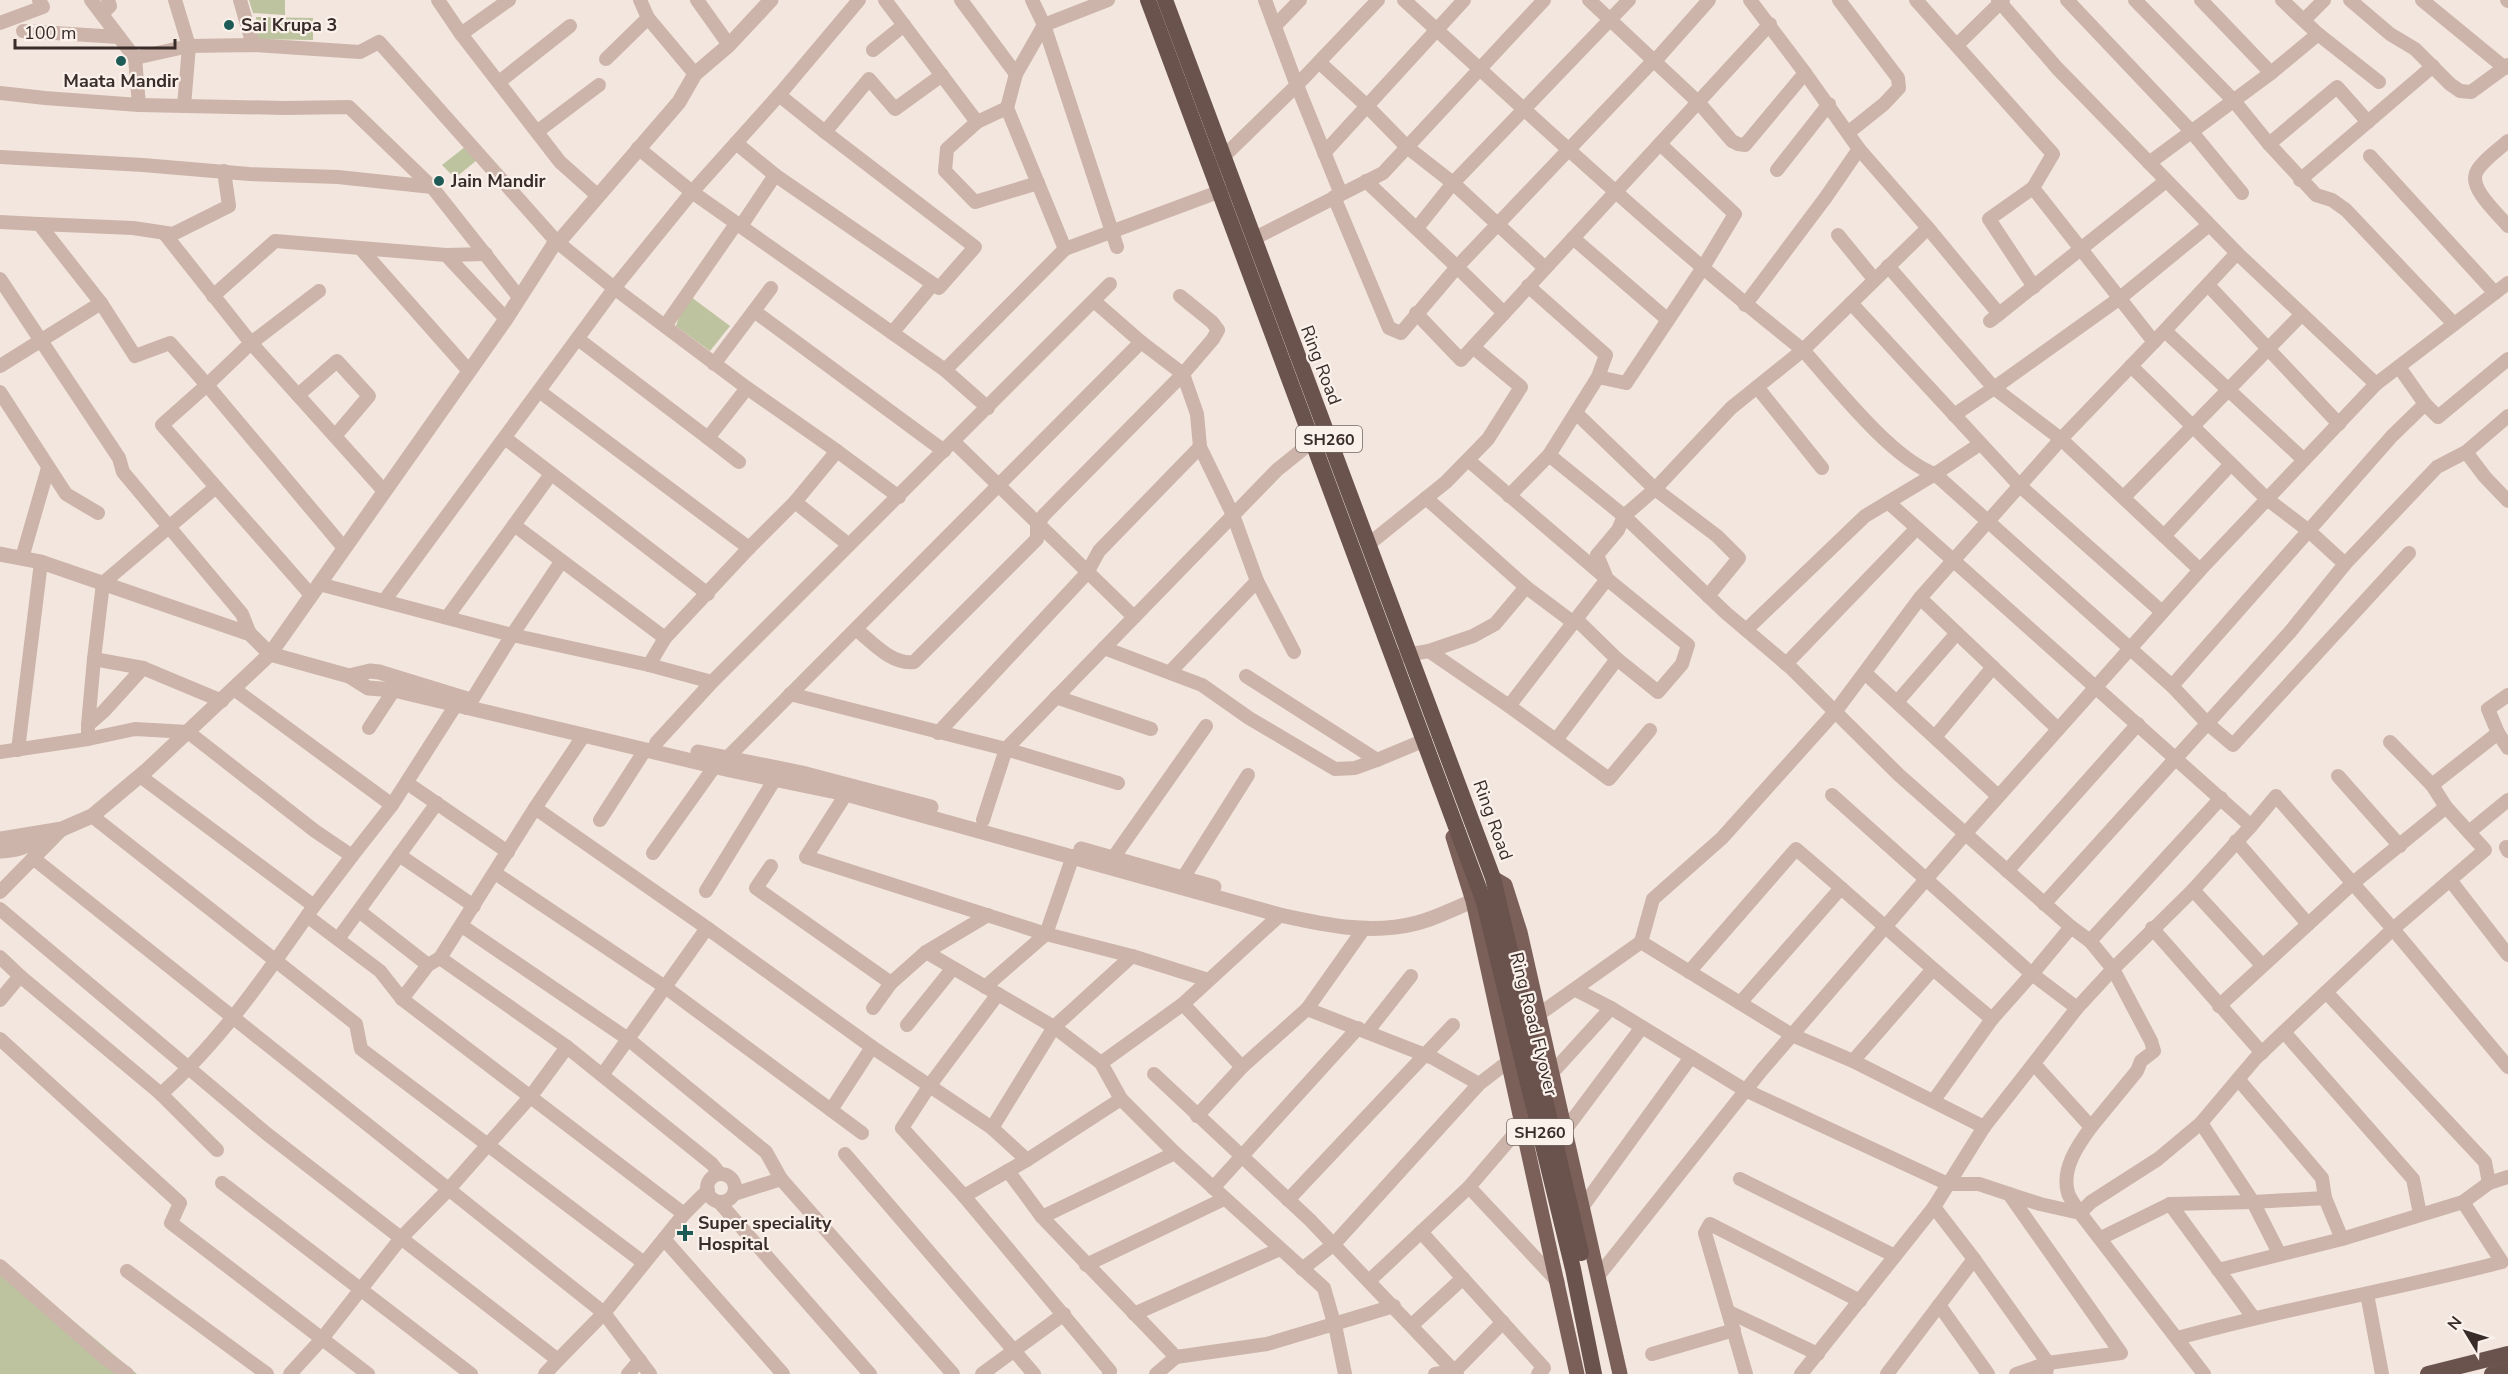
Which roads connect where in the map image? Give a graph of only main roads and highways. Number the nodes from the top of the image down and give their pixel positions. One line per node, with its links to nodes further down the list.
1 (1148, 0): 3 (highway, Ring Road / SH260)
2 (1165, 0): 3 (highway, Ring Road / SH260)
3 (1217, 163): 4 (highway, Ring Road / SH260); 4 (highway, Ring Road / SH260)
4 (1402, 656): 5 (highway, Ring Road / SH260); 6 (highway, Ring Road / SH260)
5 (1458, 827): 9 (main road); 10 (highway, Ring Road Flyover / SH260)
6 (1493, 878): 11 (highway, Ring Road Flyover / SH260); 12 (main road)
7 (2508, 1354): 13 (highway)
8 (2508, 1370): 14 (highway)
9 (1577, 1374)
10 (1594, 1374)
11 (1605, 1374)
12 (1620, 1374)
13 (2428, 1374)
14 (2492, 1374)

